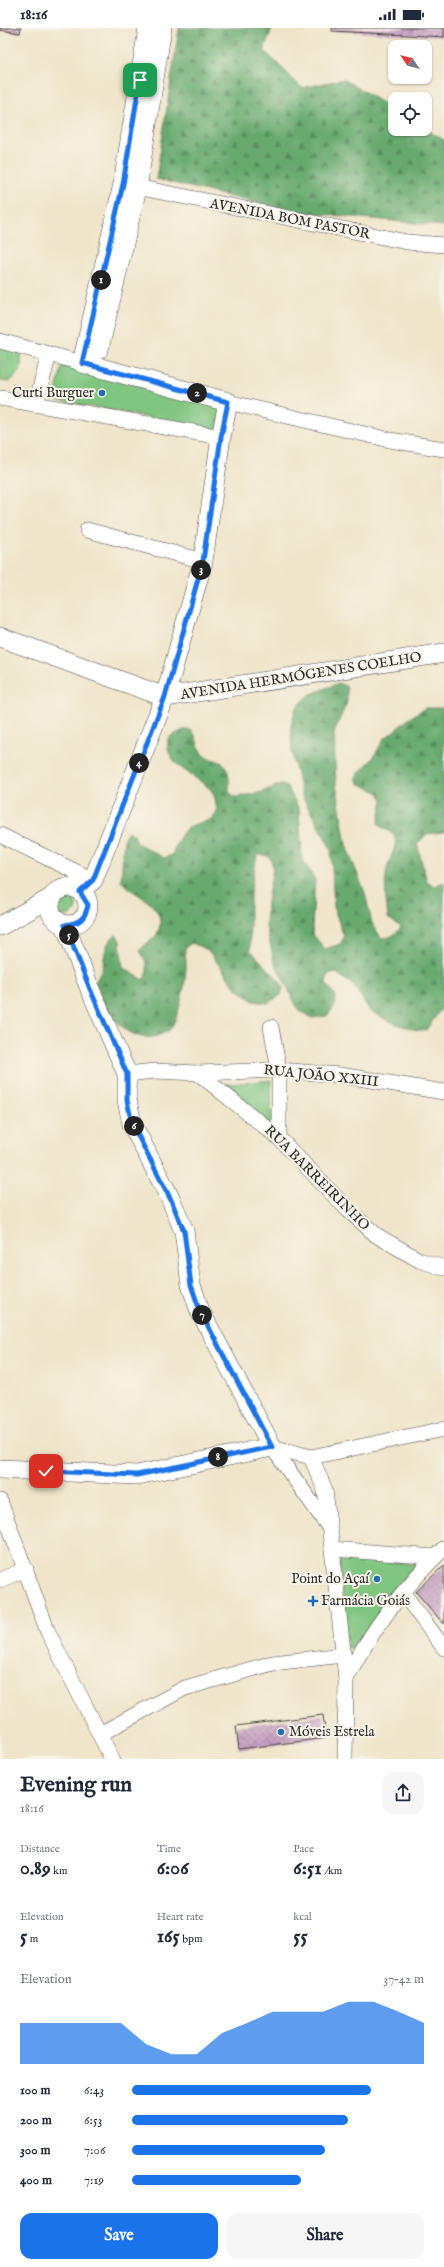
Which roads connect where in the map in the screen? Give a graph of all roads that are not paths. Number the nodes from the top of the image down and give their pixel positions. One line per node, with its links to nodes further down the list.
1 (148, 28): 3 (street)
2 (162, 28): 3 (street)
3 (130, 186): 4 (street, AVENIDA BOM PASTOR); 7 (street)
4 (444, 245)
5 (0, 341): 6 (street)
6 (49, 354): 7 (street); 10 (street)
7 (89, 364): 9 (street)
8 (0, 398): 10 (street)
9 (228, 402): 11 (street); 12 (street)
10 (36, 404): 11 (street)
11 (221, 437): 14 (street)
12 (444, 449)
13 (87, 530): 14 (street)
14 (203, 561): 17 (street)
15 (0, 637): 17 (street, AVENIDA HERMÓGENES COELHO)
16 (444, 654): 17 (street, AVENIDA HERMÓGENES COELHO)
17 (165, 697): 19 (street)
18 (0, 834): 19 (street)
19 (87, 886): 20 (street); 21 (street)
20 (50, 898): 21 (street); 22 (street)
21 (65, 925): 26 (street)
22 (0, 926)
23 (271, 1027): 24 (street)
24 (279, 1070): 25 (street, RUA JOÃO XXIII); 27 (street, RUA JOÃO XXIII); 28 (street)
25 (198, 1073): 26 (street, RUA JOÃO XXIII); 28 (street, RUA BARREIRINHO)
26 (127, 1074): 31 (street)
27 (444, 1092)
28 (280, 1138): 29 (street, RUA BARREIRINHO)
29 (443, 1267)
30 (444, 1429): 32 (street)
31 (272, 1447): 32 (street); 33 (street); 35 (street)
32 (311, 1457): 35 (street)
33 (0, 1469)
34 (0, 1501): 38 (street)
35 (328, 1526): 36 (street)
36 (332, 1549): 37 (street); 42 (street)
37 (439, 1552): 40 (street)
38 (26, 1569): 39 (street); 44 (street)
39 (0, 1580)
40 (403, 1593): 41 (street); 43 (street)
41 (444, 1648)
42 (343, 1655): 43 (street); 44 (street)
43 (346, 1679): 45 (street)
44 (100, 1734): 46 (street)
45 (346, 1758)
46 (112, 1759)

